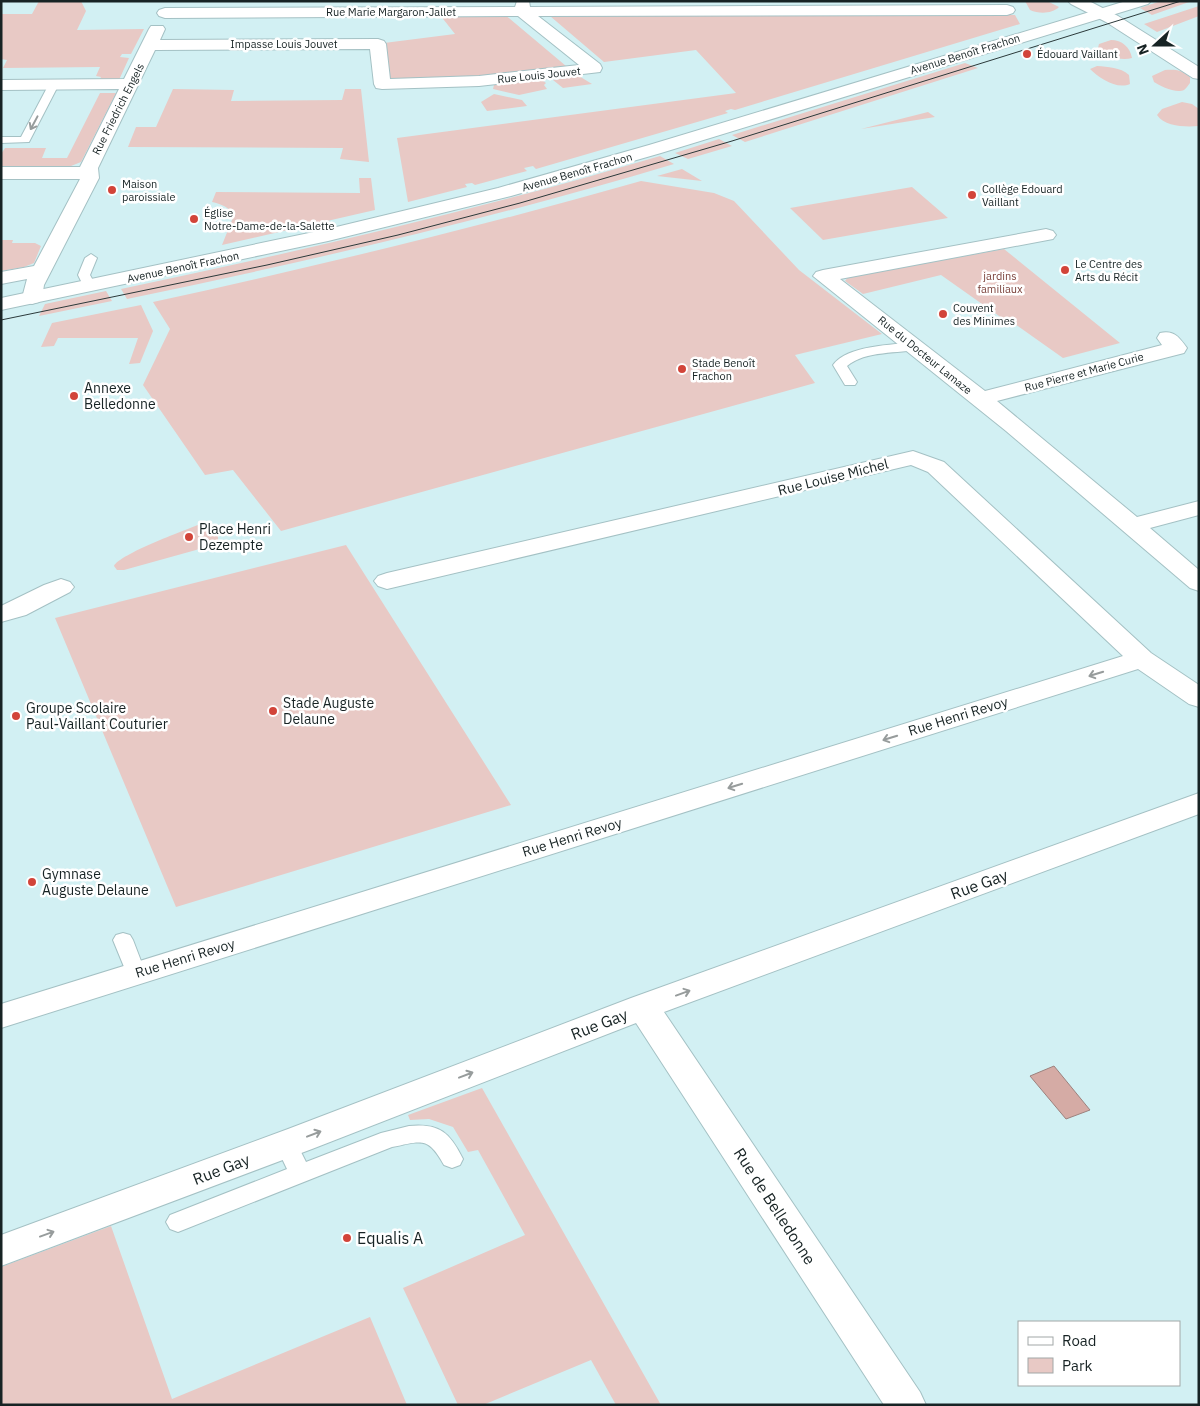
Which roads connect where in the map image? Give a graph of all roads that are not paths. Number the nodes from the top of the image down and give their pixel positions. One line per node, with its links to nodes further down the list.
1 (1076, 1): 6 (street)
2 (1143, 1): 6 (street, Avenue Benoît Frachon)
3 (523, 6): 4 (street, Rue Marie Margaron-Jallet); 5 (street, Rue Marie Margaron-Jallet); 12 (street, Rue Louis Jouvet)
4 (168, 7): 7 (street, Rue Friedrich Engels)
5 (1006, 10)
6 (1101, 14): 8 (street); 20 (street, Avenue Benoît Frachon)
7 (150, 45): 11 (street, Rue Friedrich Engels); 12 (street, Impasse Louis Jouvet)
8 (1199, 74)
9 (1, 84): 10 (street)
10 (54, 84): 11 (street); 13 (lane, one-way to 13)
11 (131, 84): 15 (street, Rue Friedrich Engels)
12 (382, 84)
13 (1, 140)
14 (1, 172): 15 (street)
15 (90, 173): 18 (street, Rue Friedrich Engels)
16 (1046, 235): 24 (street, Rue du Docteur Lamaze)
17 (91, 258): 20 (lane)
18 (40, 271): 19 (street); 21 (street, Rue Friedrich Engels)
19 (1, 278)
20 (90, 286): 21 (street, Avenue Benoît Frachon)
21 (32, 298): 22 (street, Avenue Benoît Frachon)
22 (1, 304)
23 (1168, 338): 26 (street, Rue Pierre et Marie Curie)
24 (916, 346): 25 (lane); 26 (street, Rue du Docteur Lamaze)
25 (850, 382)
26 (979, 400): 28 (street, Rue du Docteur Lamaze)
27 (1199, 508): 28 (street)
28 (1133, 525): 30 (street, Rue du Docteur Lamaze)
29 (387, 581): 33 (street, Rue Louise Michel)
30 (1199, 583)
31 (60, 587): 32 (street)
32 (1, 614)
33 (1142, 659): 34 (street, Rue Louise Michel); 37 (street, Rue Henri Revoy, one-way to 37)
34 (1199, 698)
35 (1199, 803): 38 (street, Rue Gay, one-way to 35)
36 (123, 940): 37 (lane)
37 (136, 974): 39 (street, Rue Henri Revoy)
38 (643, 1007): 40 (street, Rue Gay, one-way to 38); 45 (street, Rue de Belledonne)
39 (1, 1016)
40 (286, 1144): 42 (lane); 44 (street, Rue Gay, one-way to 40)
41 (452, 1159): 42 (lane)
42 (301, 1174): 43 (lane)
43 (178, 1222)
44 (1, 1251)
45 (906, 1405)

